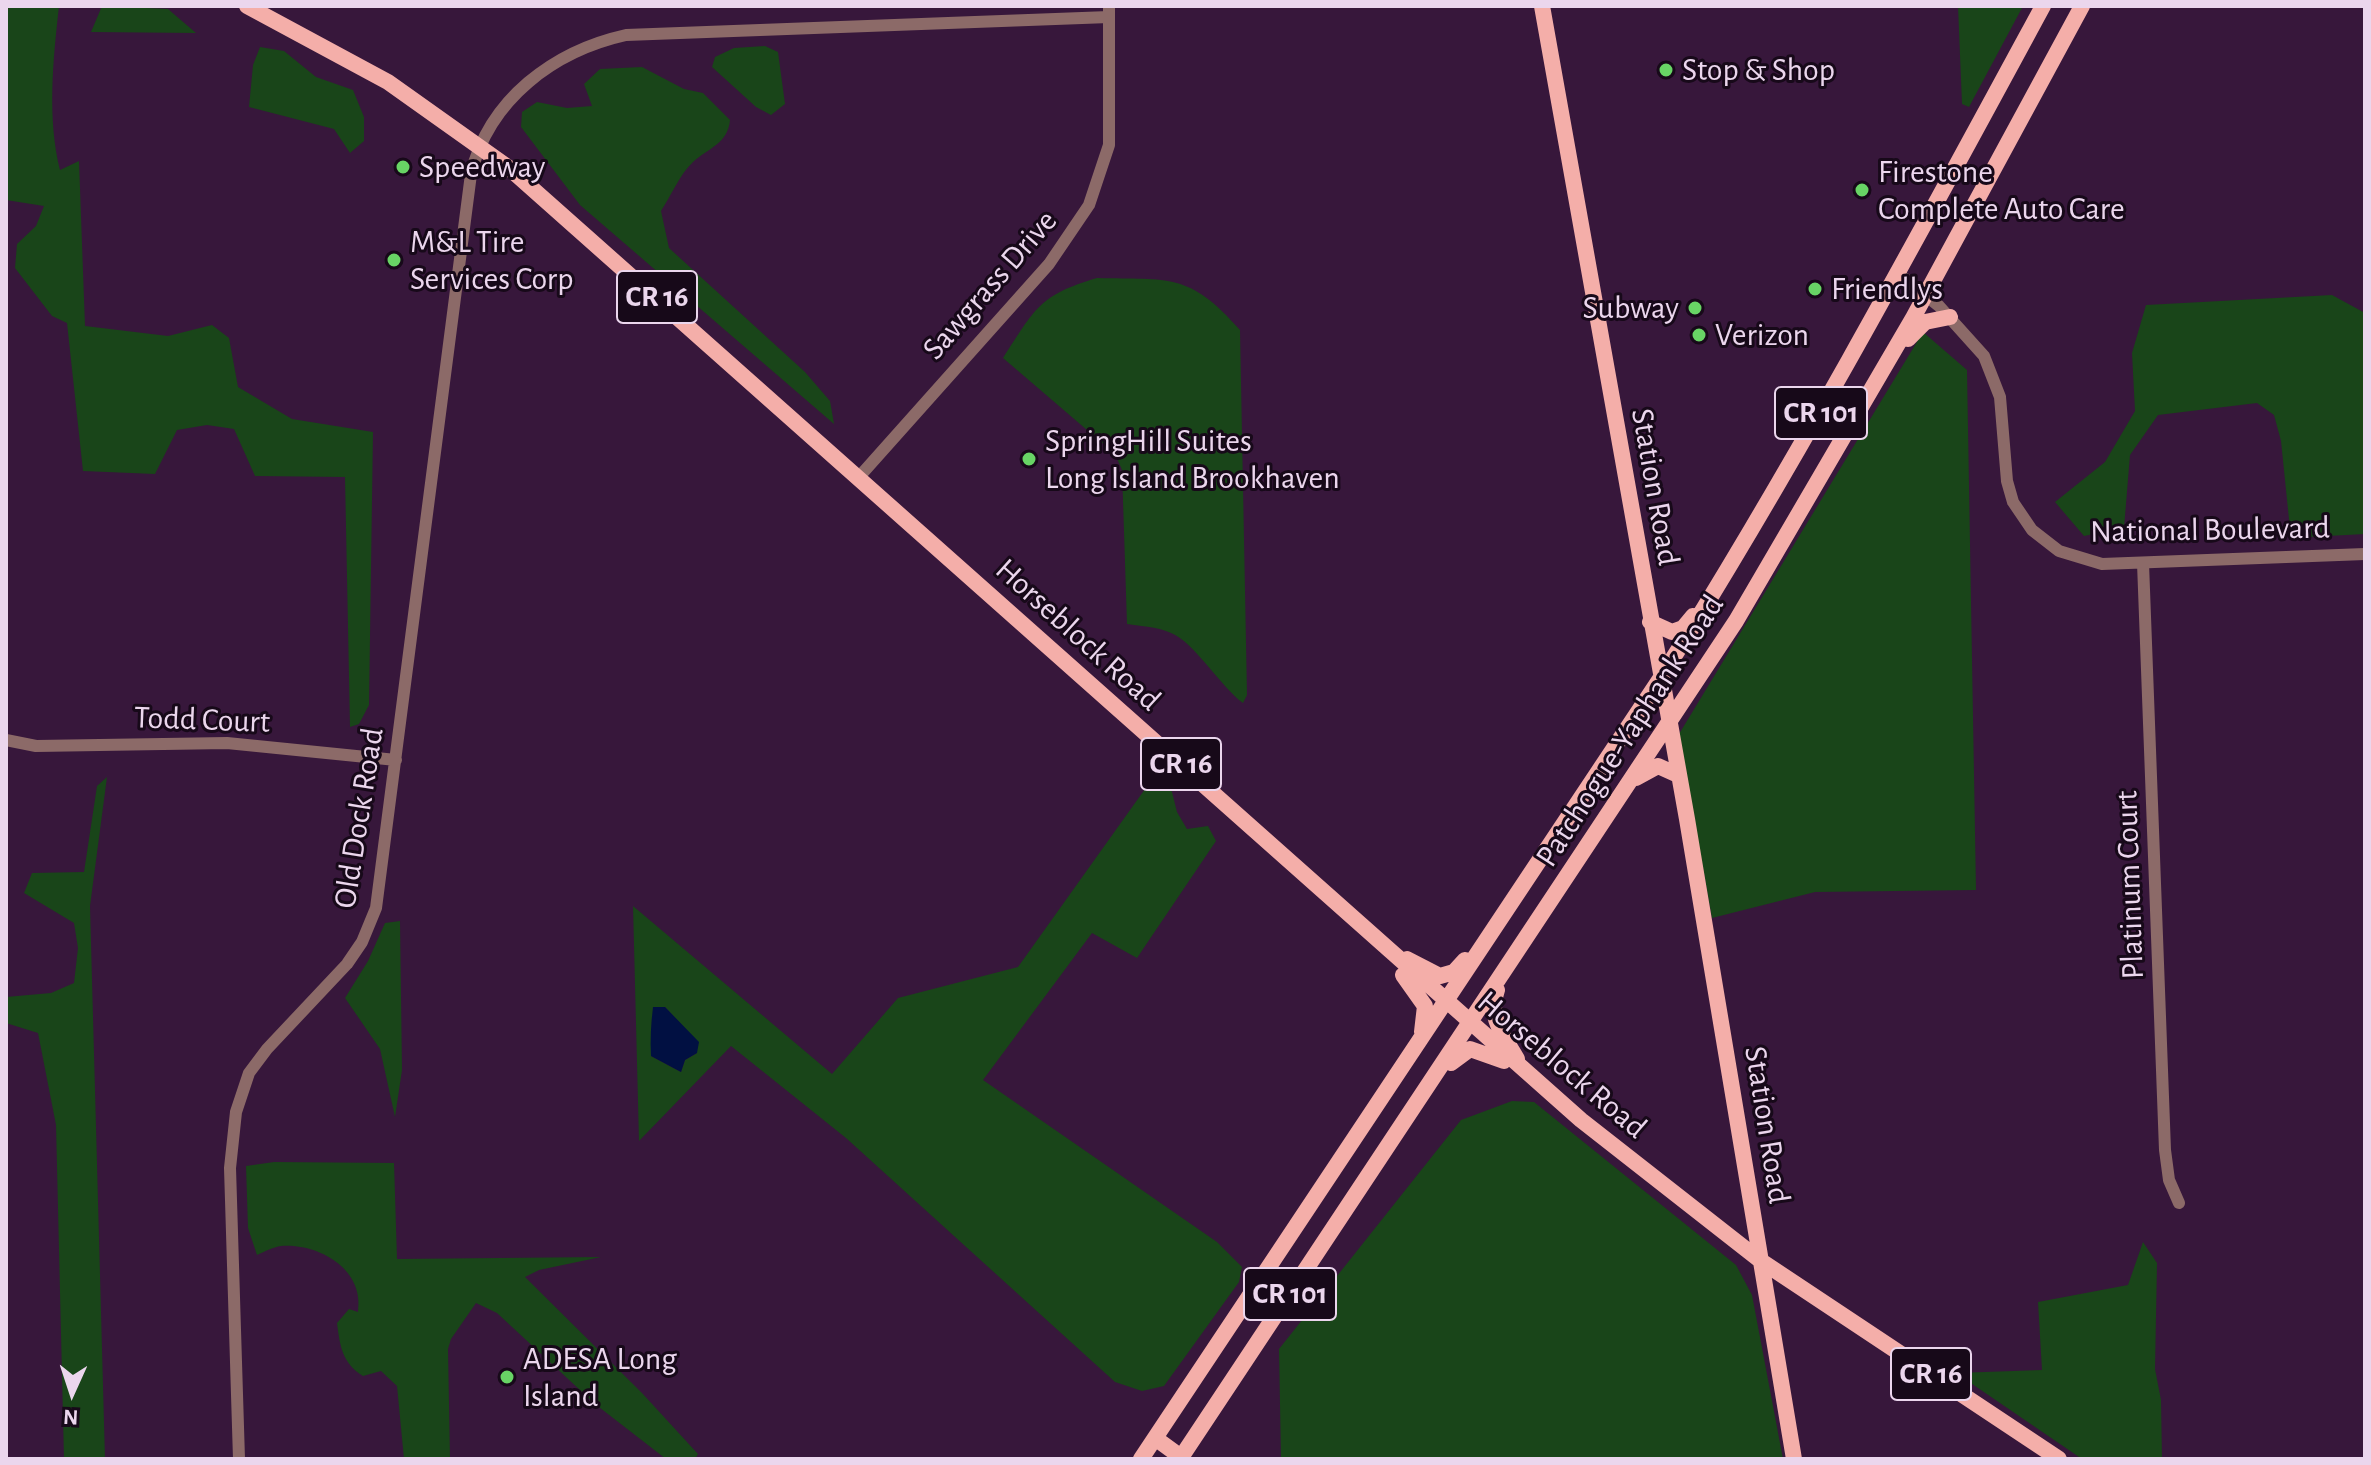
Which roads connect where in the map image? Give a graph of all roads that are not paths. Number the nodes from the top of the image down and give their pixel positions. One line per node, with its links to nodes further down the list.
1 (247, 6): 6 (main road, Horseblock Road / CR 16)
2 (1542, 6): 15 (main road, Station Road)
3 (2043, 6): 7 (main road, CR 101)
4 (2082, 6): 8 (main road, Patchogue-Yaphank Road / CR 101)
5 (1109, 12): 6 (street, Old Dock Road); 11 (street, Sawgrass Drive)
6 (481, 145): 11 (main road, Horseblock Road / CR 16); 19 (street, Old Dock Road)
7 (1899, 274): 8 (street, National Boulevard); 14 (main road, CR 101)
8 (1926, 295): 9 (street, National Boulevard); 10 (main road, Patchogue-Yaphank Road / CR 101)
9 (1950, 317): 10 (main road); 13 (street, National Boulevard)
10 (1882, 372): 17 (main road, Patchogue-Yaphank Road / CR 101)
11 (859, 477): 23 (main road, Horseblock Road / CR 16)
12 (2365, 554): 13 (street, National Boulevard)
13 (2143, 563): 30 (street, Platinum Court)
14 (1719, 585): 15 (main road); 16 (main road, Patchogue-Yaphank Road / CR 101)
15 (1650, 622): 16 (main road, Station Road)
16 (1660, 679): 17 (main road, Station Road); 22 (main road, Patchogue-Yaphank Road / CR 101)
17 (1669, 723): 20 (main road, Station Road); 21 (main road, Patchogue-Yaphank Road / CR 101)
18 (6, 740): 19 (street, Todd Court)
19 (396, 760): 34 (street, Old Dock Road)
20 (1678, 775): 21 (main road); 31 (main road, Station Road)
21 (1628, 784): 24 (main road, Patchogue-Yaphank Road / CR 101)
22 (1491, 933): 23 (main road); 25 (main road, Patchogue-Yaphank Road / CR 101)
23 (1378, 943): 25 (main road, Horseblock Road / CR 16); 27 (main road)
24 (1504, 971): 26 (main road, Patchogue-Yaphank Road / CR 101); 28 (main road)
25 (1444, 1003): 26 (main road, Horseblock Road / CR 16); 27 (main road, Patchogue-Yaphank Road / CR 101)
26 (1469, 1023): 28 (main road, Horseblock Road / CR 16); 29 (main road, Patchogue-Yaphank Road / CR 101)
27 (1421, 1038): 32 (main road, Patchogue-Yaphank Road / CR 101)
28 (1521, 1069): 29 (main road); 31 (main road, Horseblock Road / CR 16)
29 (1425, 1090): 33 (main road, Patchogue-Yaphank Road / CR 101)
30 (2179, 1203)
31 (1761, 1261): 36 (main road, Station Road); 37 (main road, Horseblock Road / CR 16)
32 (1155, 1438): 33 (main road); 35 (main road, Patchogue-Yaphank Road / CR 101)
33 (1181, 1458)
34 (239, 1459)
35 (1141, 1459)
36 (1794, 1459)
37 (2059, 1459)

